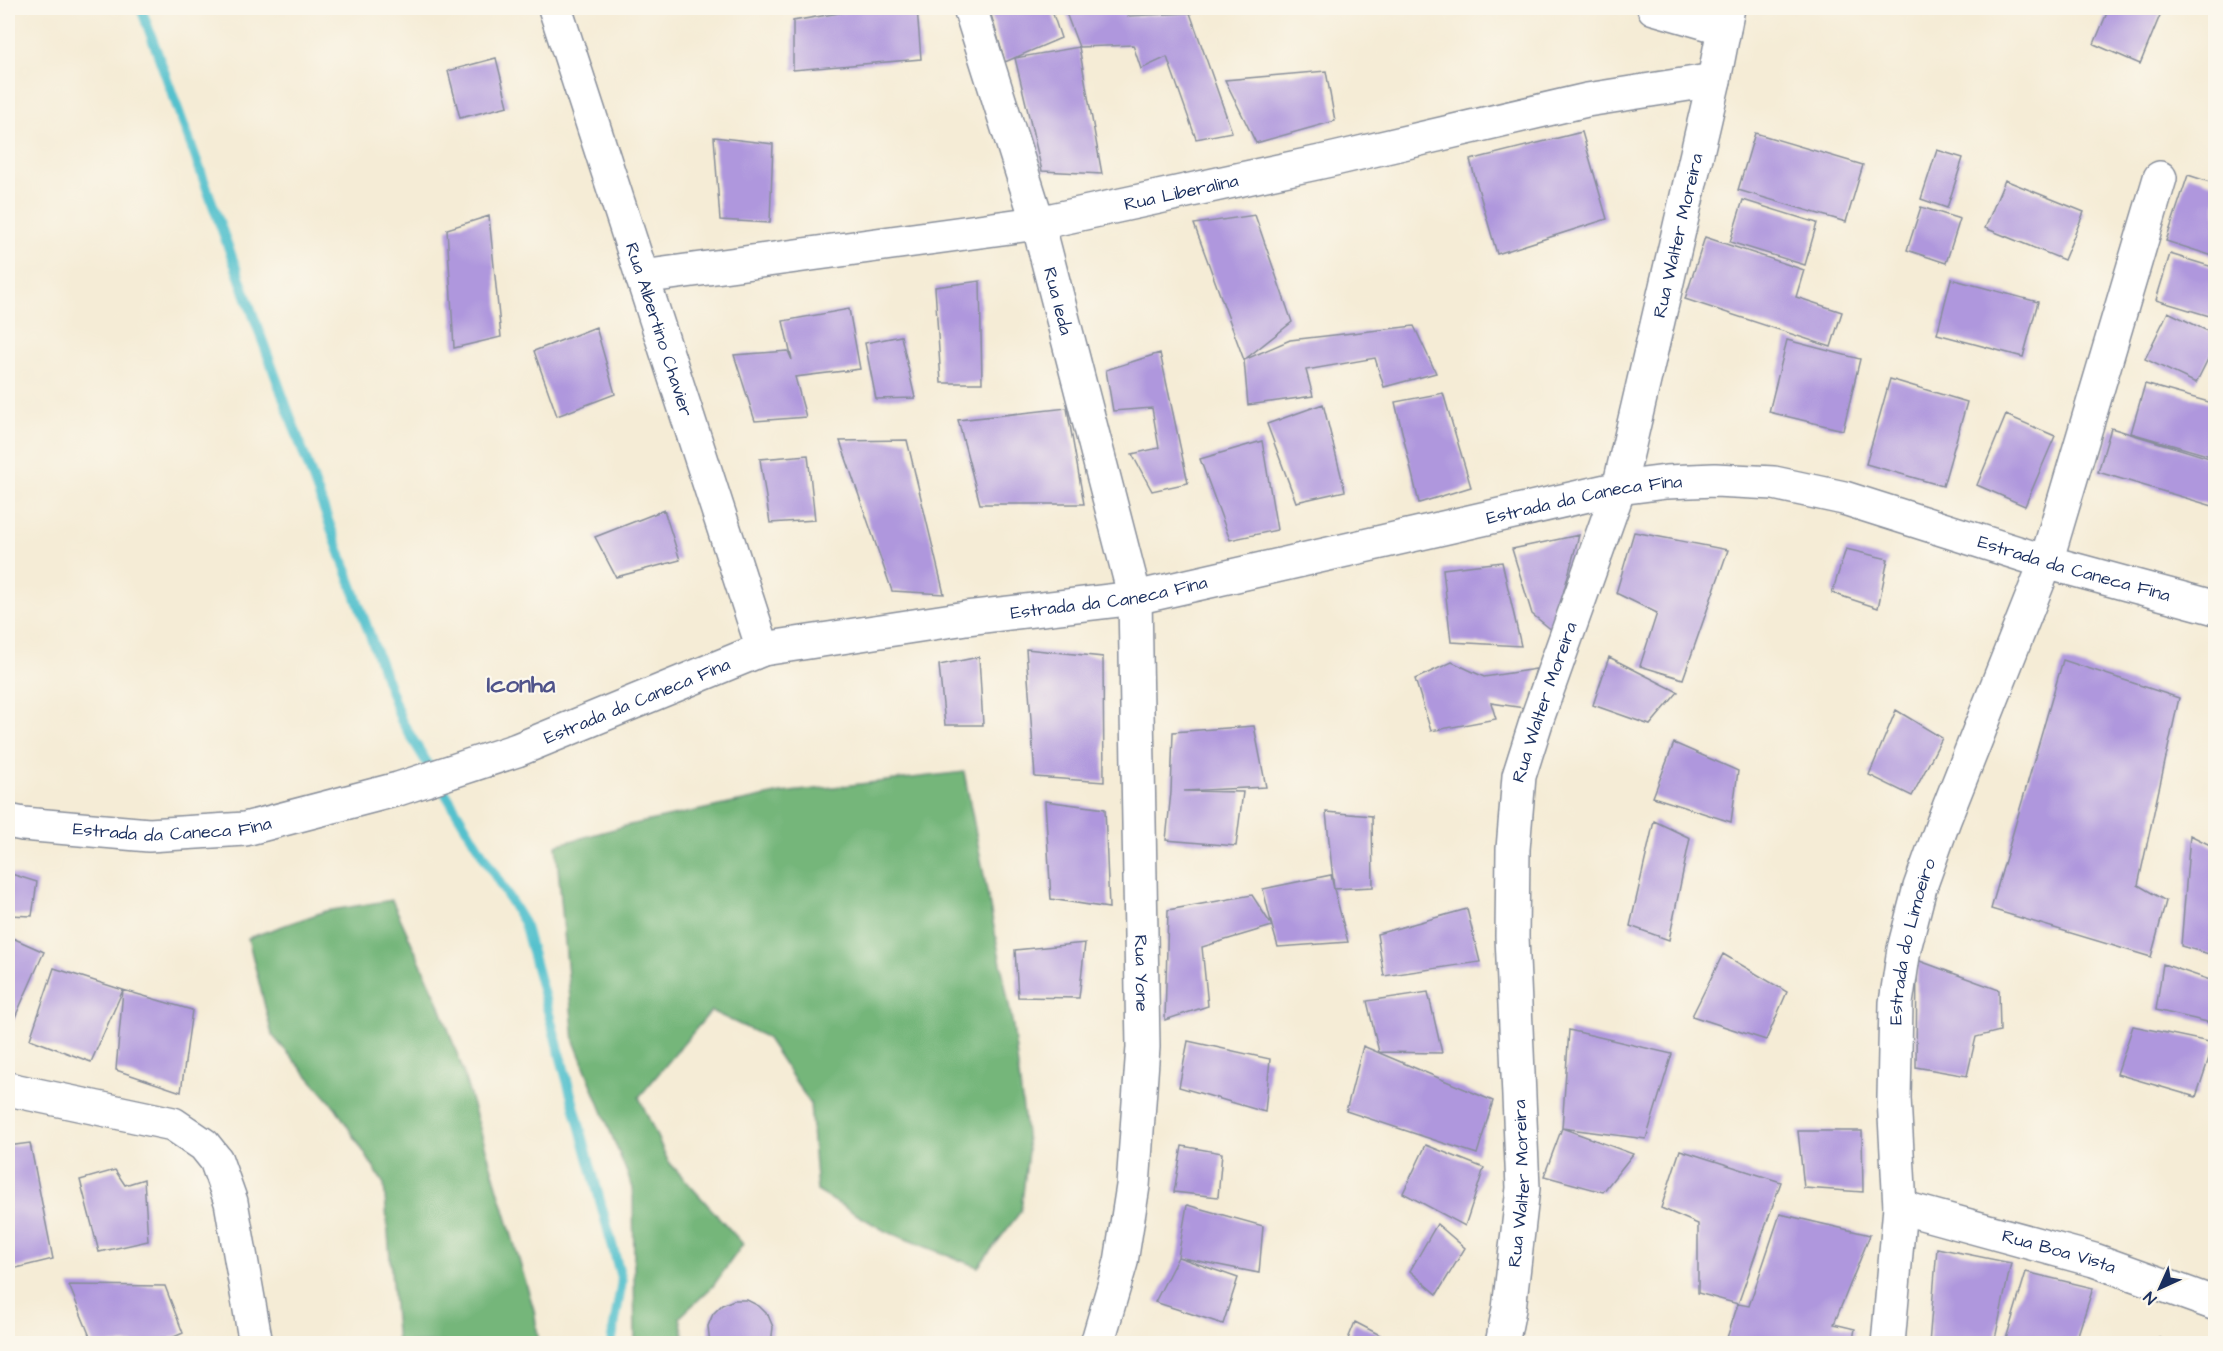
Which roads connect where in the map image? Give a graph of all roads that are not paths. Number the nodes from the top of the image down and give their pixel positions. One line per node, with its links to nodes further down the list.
1 (555, 8): 8 (street, Rua Albertino Chavier)
2 (970, 8): 7 (street, Rua Ieda)
3 (1654, 8): 4 (street)
4 (1726, 18): 5 (street, Rua Walter Moreira)
5 (1714, 80): 7 (street, Rua Liberalina); 9 (street, Rua Walter Moreira)
6 (2160, 178): 10 (street, Estrada do Limoeiro)
7 (1038, 223): 8 (street, Rua Liberalina); 11 (street, Rua Ieda)
8 (642, 277): 13 (street, Rua Albertino Chavier)
9 (1619, 488): 10 (street, Estrada da Caneca Fina); 11 (street, Estrada da Caneca Fina); 20 (street, Rua Walter Moreira)
10 (2046, 562): 12 (street, Estrada da Caneca Fina); 16 (street, Estrada do Limoeiro)
11 (1135, 598): 13 (street, Estrada da Caneca Fina); 19 (street, Rua Yone)
12 (2216, 608)
13 (763, 649): 14 (street, Estrada da Caneca Fina)
14 (8, 821)
15 (8, 1089): 18 (street)
16 (1900, 1207): 17 (street, Rua Boa Vista); 21 (street, Estrada do Limoeiro)
17 (2216, 1304)
18 (256, 1344)
19 (1097, 1344)
20 (1502, 1344)
21 (1888, 1344)

